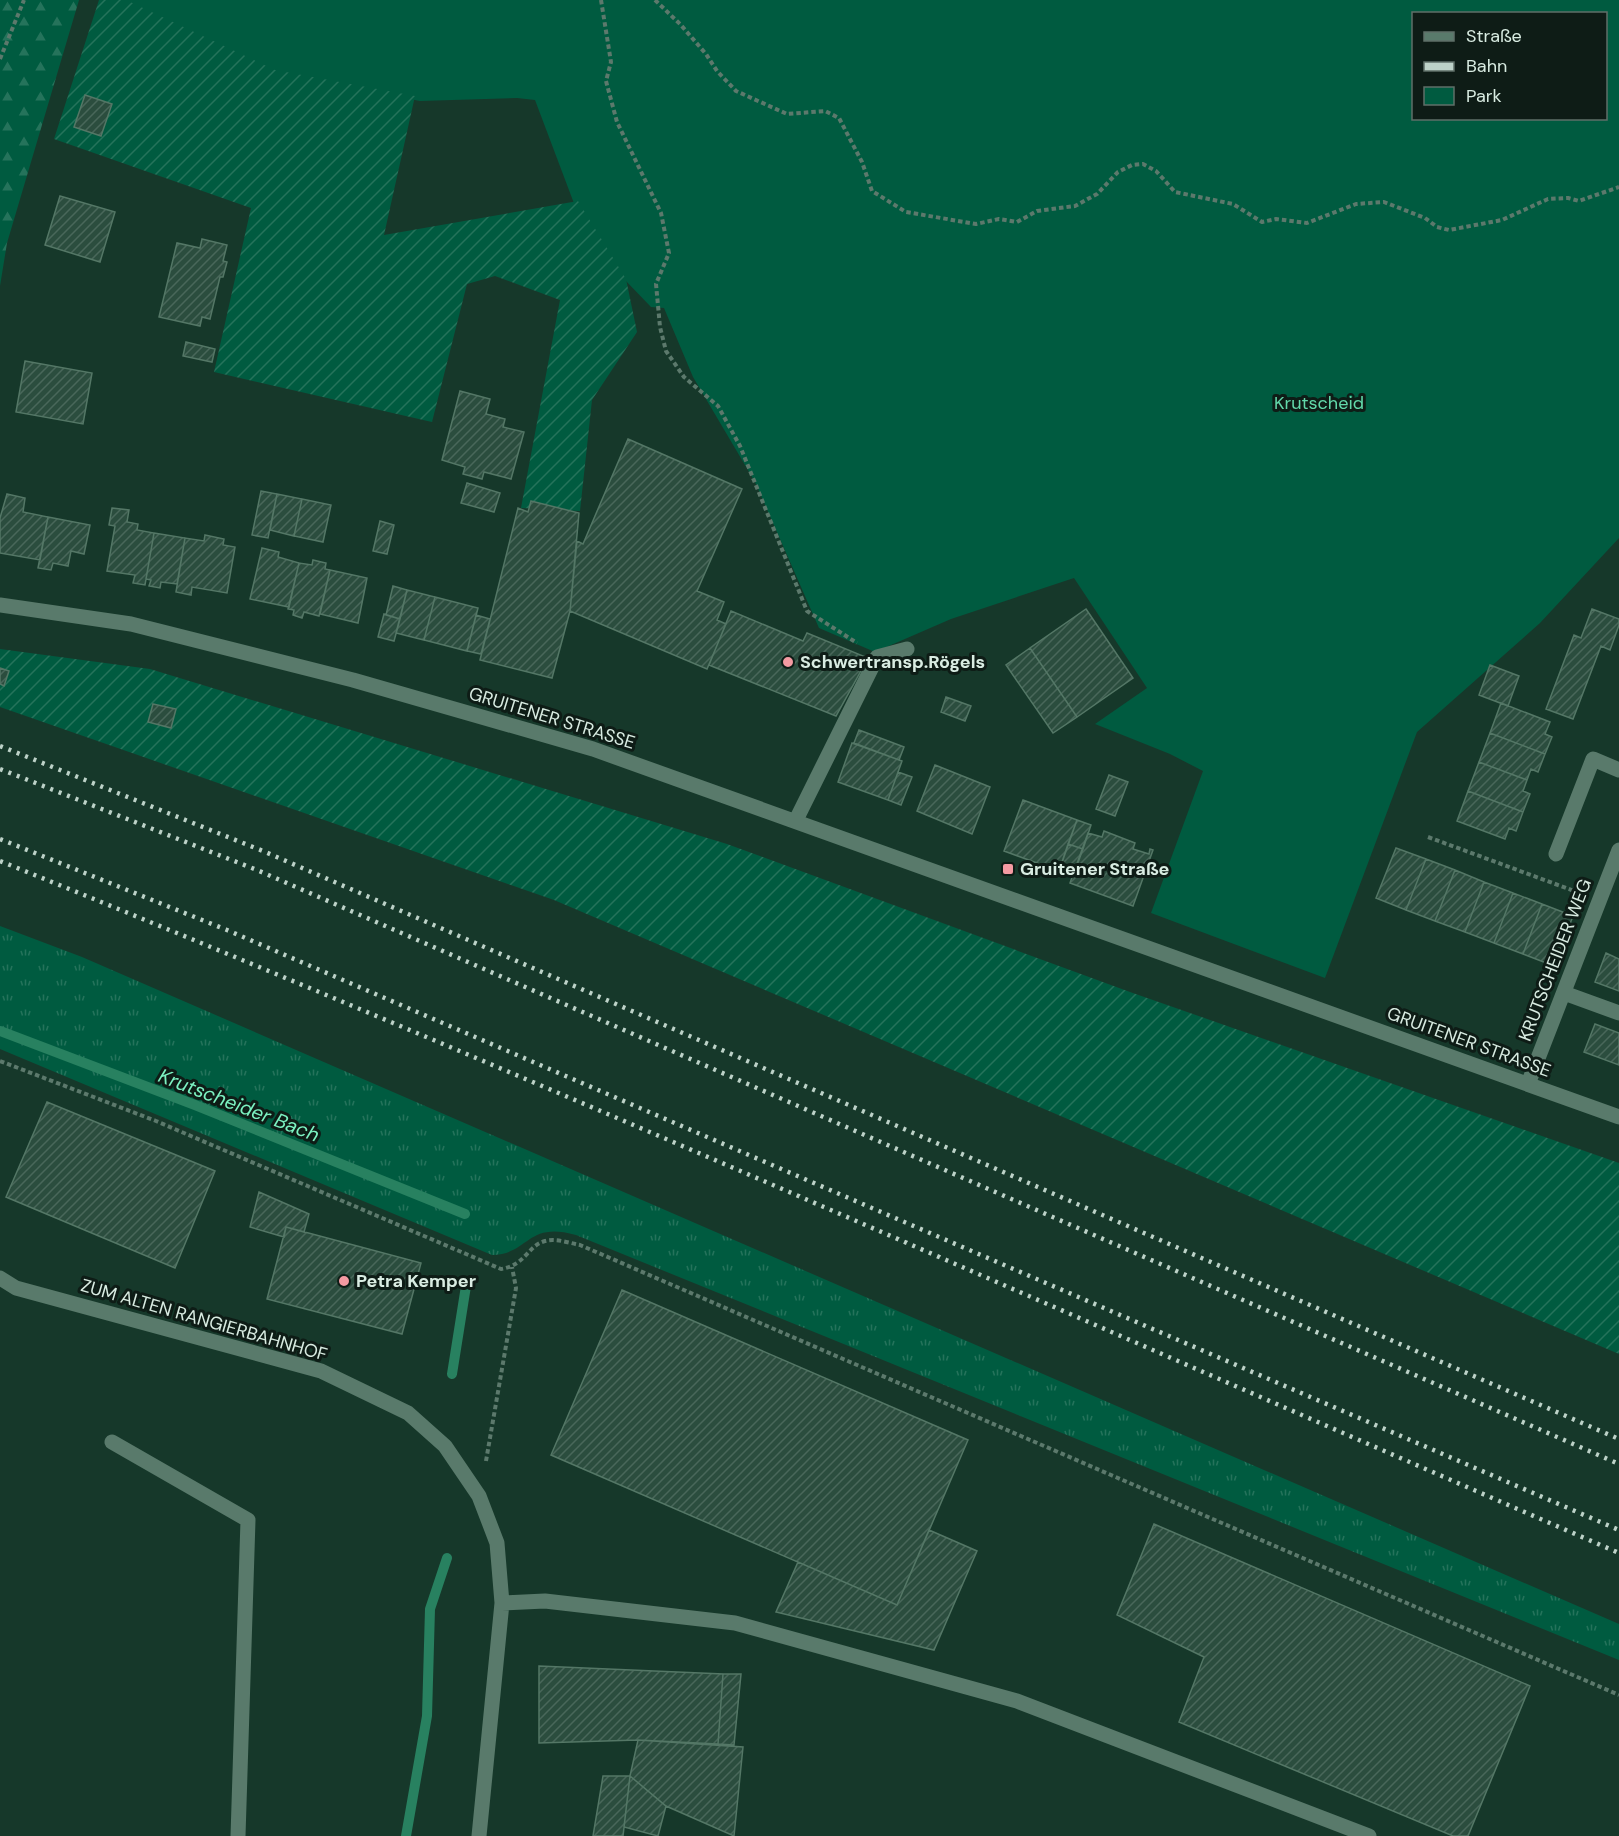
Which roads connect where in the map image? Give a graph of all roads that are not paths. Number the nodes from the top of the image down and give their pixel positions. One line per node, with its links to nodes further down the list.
1 (0, 605): 4 (street, GRUITENER STRASSE)
2 (907, 649): 4 (street)
3 (1619, 770): 6 (street)
4 (796, 820): 9 (street, GRUITENER STRASSE)
5 (1619, 850): 7 (street, KRUTSCHEIDER WEG)
6 (1556, 854)
7 (1564, 993): 8 (street); 9 (street, KRUTSCHEIDER WEG)
8 (1619, 1013)
9 (1528, 1084): 10 (street, GRUITENER STRASSE)
10 (1619, 1117)
11 (0, 1278): 13 (street, ZUM ALTEN RANGIERBAHNHOF)
12 (112, 1442): 14 (street)
13 (502, 1603): 15 (street, ZUM ALTEN RANGIERBAHNHOF); 16 (street)
14 (238, 1836)
15 (479, 1836)
16 (1369, 1836)

